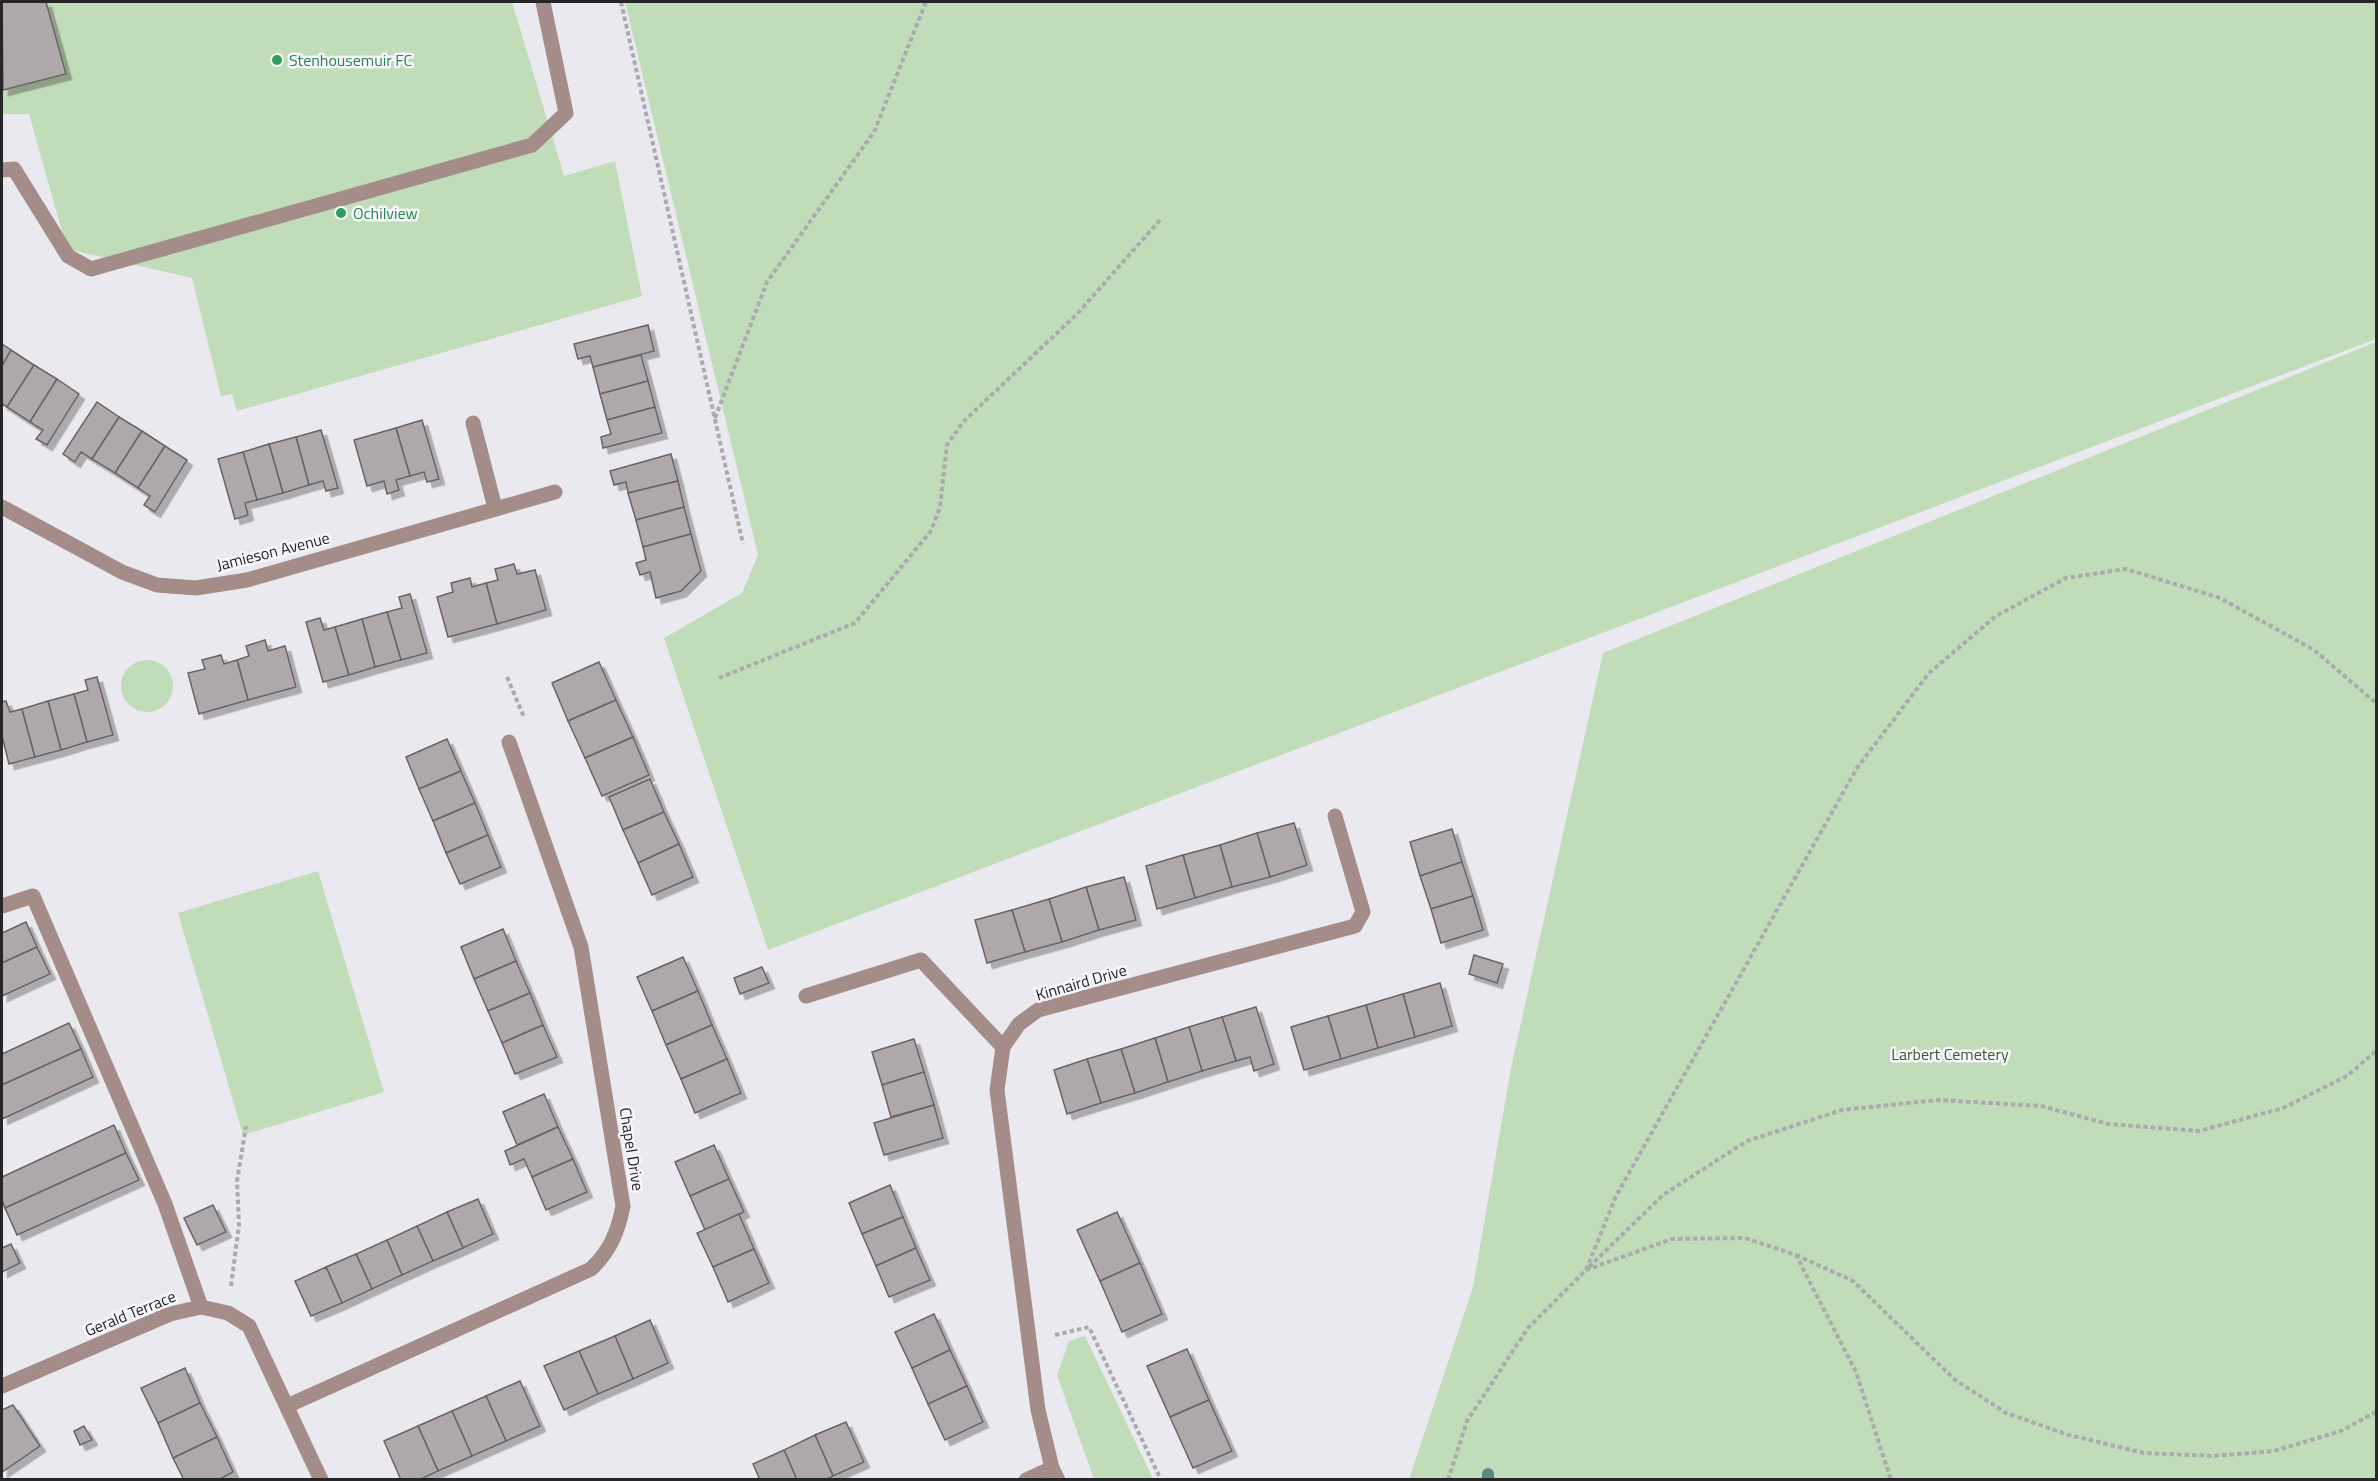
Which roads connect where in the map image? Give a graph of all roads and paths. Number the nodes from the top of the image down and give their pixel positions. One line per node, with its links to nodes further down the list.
1 (543, 2): 4 (street)
2 (621, 2): 6 (path)
3 (926, 2): 6 (path)
4 (2, 170)
5 (1160, 220): 13 (path)
6 (715, 419): 11 (path)
7 (473, 423): 10 (street)
8 (555, 492): 10 (street, Jamieson Avenue)
9 (2, 507): 10 (street, Jamieson Avenue)
10 (495, 508)
11 (743, 543)
12 (507, 677): 15 (path)
13 (719, 678)
14 (2376, 703): 23 (path)
15 (509, 742): 28 (street, Chapel Drive)
16 (1335, 816): 19 (street, Kinnaird Drive)
17 (2, 906): 24 (street)
18 (806, 996): 19 (street)
19 (1003, 1047): 26 (street, Kinnaird Drive)
20 (2376, 1052): 23 (path)
21 (246, 1126): 25 (path)
22 (1797, 1255): 23 (path); 29 (path); 35 (path)
23 (1587, 1270): 34 (path)
24 (201, 1306): 25 (street, Gerald Terrace); 27 (street, Gerald Terrace)
25 (228, 1313): 28 (street, Gerald Terrace)
26 (1029, 1341): 30 (street, Kinnaird Drive); 33 (path)
27 (2, 1386)
28 (287, 1406): 31 (street, Gerald Terrace)
29 (2376, 1412)
30 (1055, 1474): 32 (street)
31 (321, 1479)
32 (1026, 1479)
33 (1161, 1479)
34 (1448, 1479)
35 (1891, 1479)

